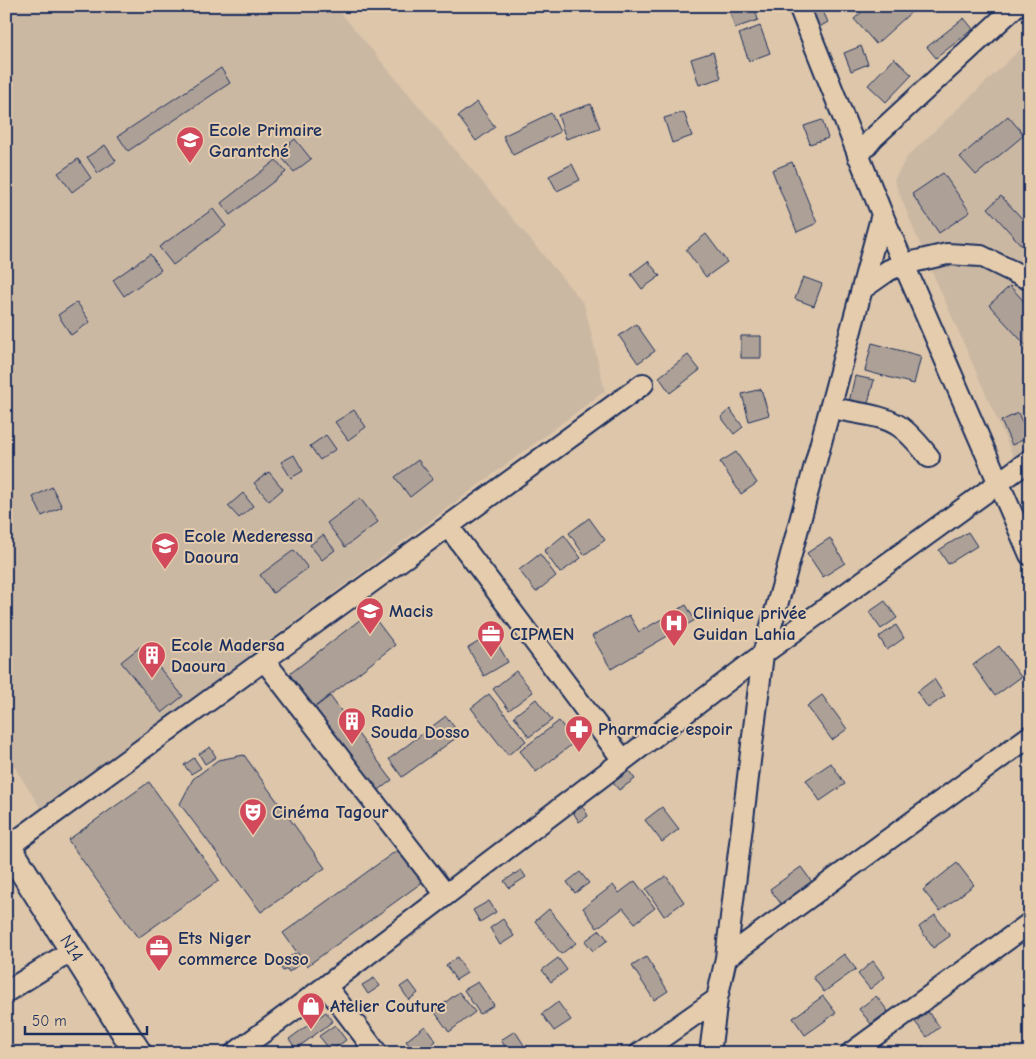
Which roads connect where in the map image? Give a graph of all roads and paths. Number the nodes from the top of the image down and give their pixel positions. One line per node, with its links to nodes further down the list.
1 (799, 6): 3 (street)
2 (1016, 6): 3 (street)
3 (858, 156): 4 (street)
4 (882, 214): 5 (street); 7 (street)
5 (904, 264): 6 (street); 7 (street); 12 (street)
6 (1030, 280)
7 (862, 289): 9 (street)
8 (643, 384): 13 (street)
9 (831, 407): 10 (street); 15 (street)
10 (929, 457)
11 (1030, 460): 12 (street)
12 (1000, 482): 14 (street); 15 (street)
13 (448, 526): 16 (street); 18 (street)
14 (1030, 555)
15 (763, 654): 18 (street); 23 (street)
16 (264, 660): 19 (street); 20 (street)
17 (1030, 736): 23 (street)
18 (623, 760): 20 (street)
19 (7, 845): 22 (main road, N14)
20 (446, 895): 24 (street)
21 (1030, 923): 32 (street)
22 (74, 950): 25 (street); 27 (main road, N14)
23 (726, 958): 26 (street)
24 (326, 986): 28 (street); 29 (street)
25 (6, 992)
26 (717, 999): 30 (street); 31 (street)
27 (138, 1053)
28 (235, 1053)
29 (377, 1053)
30 (640, 1053)
31 (710, 1053)
32 (851, 1053)

